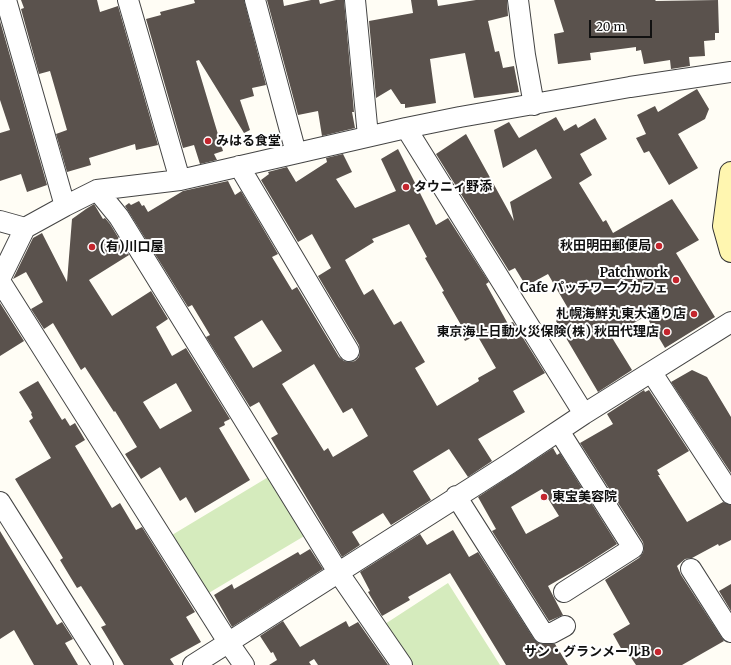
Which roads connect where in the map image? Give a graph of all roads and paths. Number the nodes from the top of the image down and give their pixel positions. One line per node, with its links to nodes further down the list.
1 (6, 0): 15 (street)
2 (128, 0): 13 (street)
3 (255, 0): 10 (street)
4 (355, 0): 9 (street)
5 (518, 0): 7 (street)
6 (731, 72): 7 (street)
7 (534, 105): 8 (street)
8 (406, 128): 9 (street); 23 (street)
9 (368, 136): 10 (street)
10 (296, 153): 11 (street)
11 (239, 166): 13 (street); 21 (street)
12 (731, 173): 18 (street)
13 (180, 180): 14 (street)
14 (97, 190): 15 (street); 29 (street)
15 (65, 206): 17 (street)
16 (0, 221): 17 (street)
17 (26, 228): 19 (street)
18 (731, 251)
19 (0, 280): 33 (street)
20 (731, 322): 22 (street)
21 (349, 352)
22 (652, 373): 23 (street); 25 (street)
23 (584, 414): 24 (street)
24 (559, 431): 26 (street); 30 (street)
25 (731, 494)
26 (456, 496): 29 (street); 31 (street)
27 (0, 502): 34 (street)
28 (691, 569): 32 (street)
29 (338, 572): 33 (street); 37 (street)
30 (564, 592)
31 (565, 626)
32 (731, 632)
33 (228, 642): 35 (street); 36 (street)
34 (103, 665)
35 (193, 665)
36 (244, 665)
37 (402, 665)

